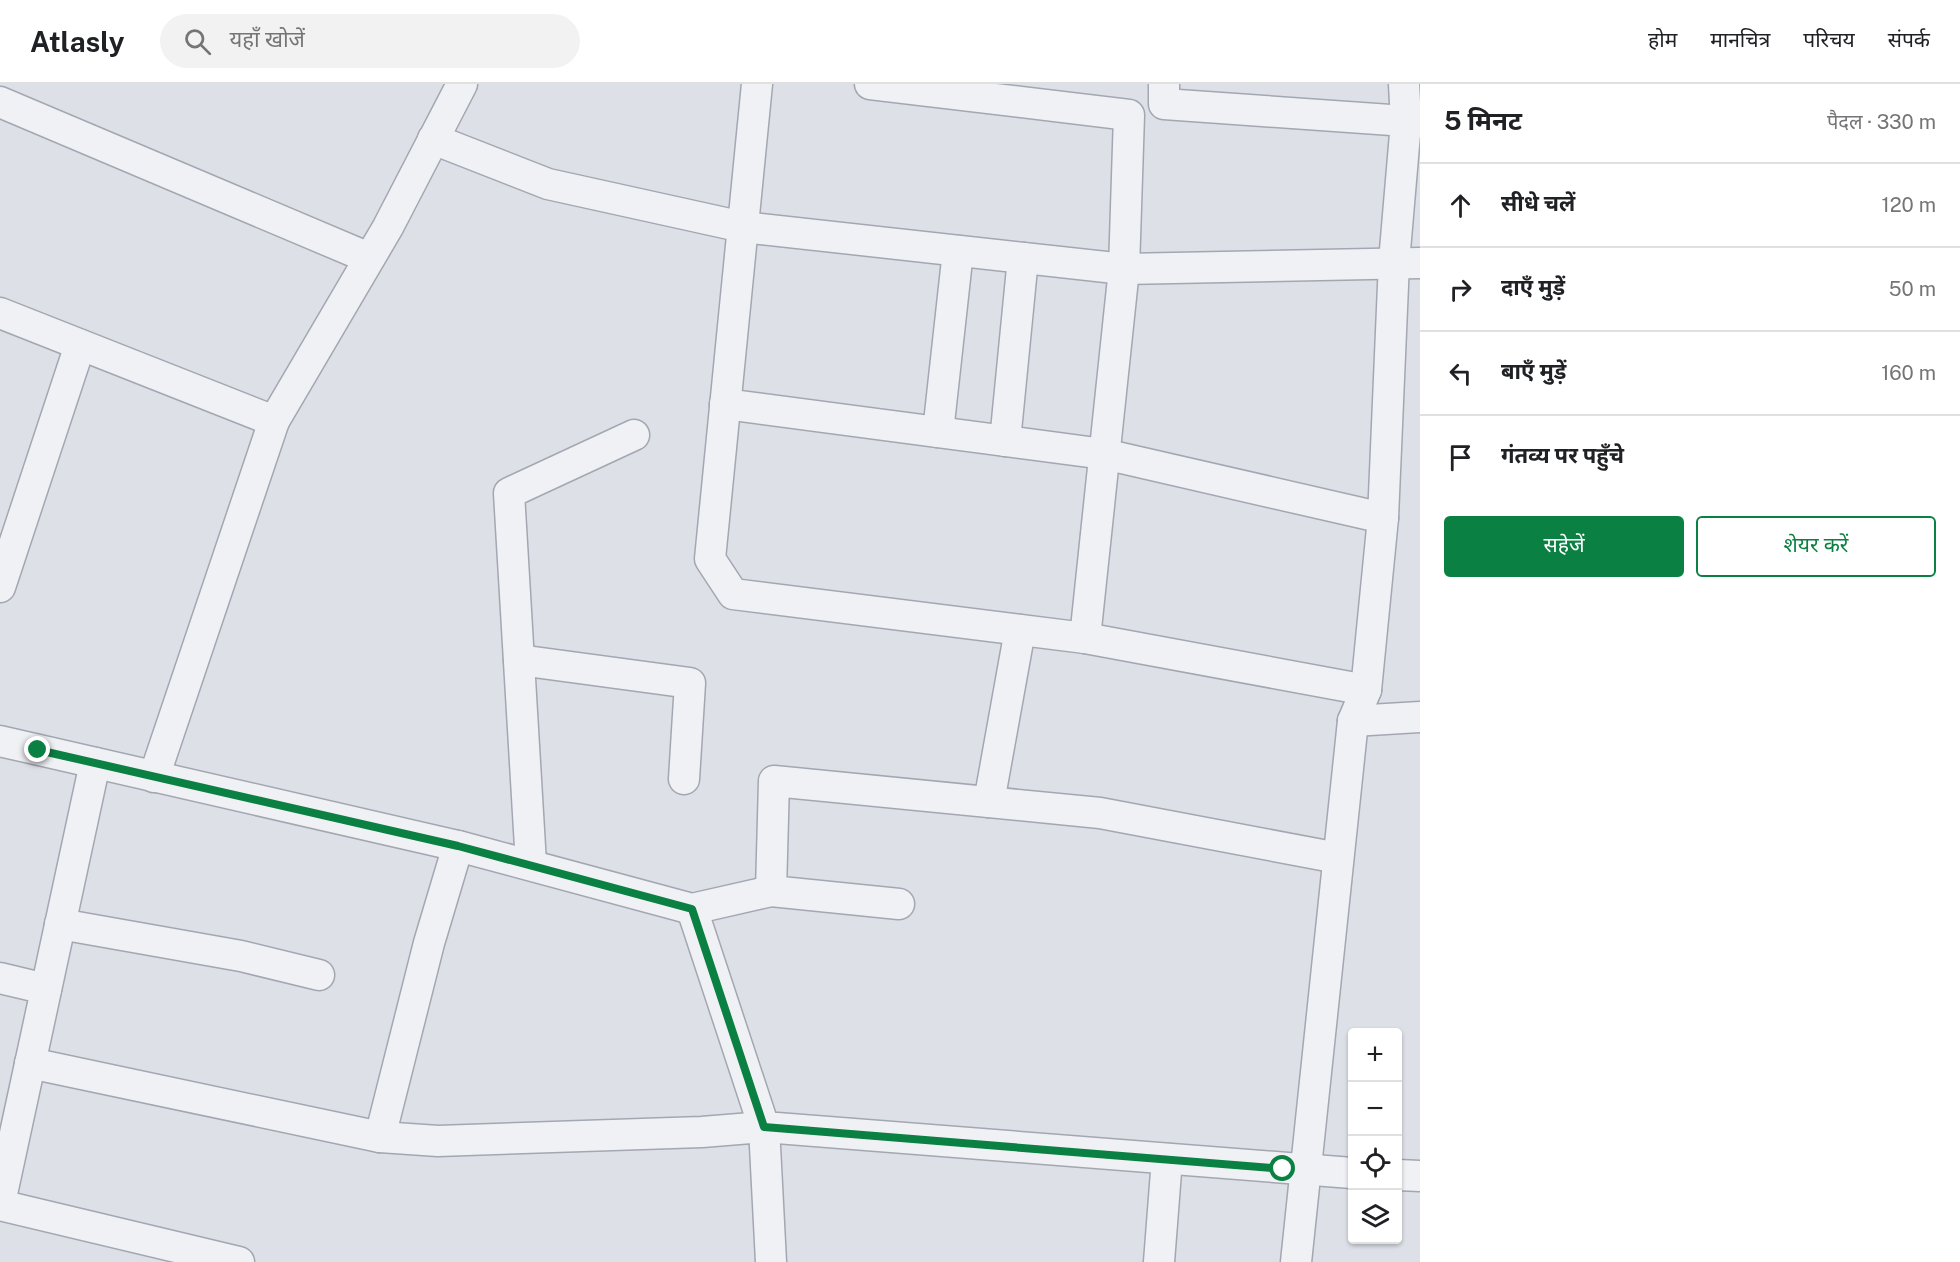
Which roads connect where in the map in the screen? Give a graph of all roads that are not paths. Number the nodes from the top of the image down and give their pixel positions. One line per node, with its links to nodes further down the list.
1 (462, 84): 10 (street)
2 (1404, 84): 9 (street)
3 (759, 85): 11 (street)
4 (883, 85): 5 (street)
5 (1046, 94): 8 (street)
6 (1164, 94): 8 (street); 9 (street)
7 (0, 102): 13 (street)
8 (1129, 115): 16 (street)
9 (1413, 122): 15 (street)
10 (433, 139): 11 (street); 13 (street)
11 (742, 227): 12 (street); 19 (street)
12 (958, 251): 14 (street); 21 (street)
13 (369, 258): 20 (street)
14 (1023, 258): 16 (street); 23 (street)
15 (1407, 262): 16 (street); 25 (street)
16 (1124, 269): 24 (street)
17 (0, 313): 18 (street)
18 (80, 345): 20 (street); 26 (street)
19 (725, 404): 21 (street); 27 (street)
20 (274, 421): 35 (street)
21 (939, 432): 23 (street)
22 (634, 435): 29 (street)
23 (1005, 441): 24 (street)
24 (1104, 454): 25 (street); 28 (street)
25 (1383, 518): 30 (street)
26 (0, 587)
27 (1020, 630): 28 (street); 37 (street)
28 (1085, 638): 30 (street)
29 (519, 660): 36 (street); 40 (street)
30 (1366, 690): 32 (street)
31 (1420, 717): 32 (street)
32 (1353, 721): 39 (street)
33 (0, 741): 34 (street)
34 (95, 763): 35 (street); 44 (street)
35 (154, 777): 38 (street)
36 (684, 779)
37 (988, 802): 39 (street); 41 (street)
38 (458, 846): 40 (street); 50 (street)
39 (1338, 858): 52 (street)
40 (531, 864): 43 (street)
41 (771, 891): 42 (street); 43 (street)
42 (899, 904)
43 (692, 909): 49 (street)
44 (60, 924): 45 (street); 47 (street)
45 (319, 975)
46 (0, 978): 47 (street)
47 (46, 989): 48 (street)
48 (30, 1064): 50 (street); 56 (street)
49 (764, 1127): 50 (street); 51 (street); 59 (street)
50 (380, 1137)
51 (1167, 1160): 52 (street); 60 (street)
52 (1306, 1170): 53 (street); 61 (street)
53 (1348, 1173)
54 (1402, 1175): 55 (street)
55 (1420, 1176)
56 (0, 1204): 57 (street)
57 (168, 1254): 58 (street)
58 (239, 1262)
59 (771, 1262)
60 (1159, 1262)
61 (1296, 1262)

